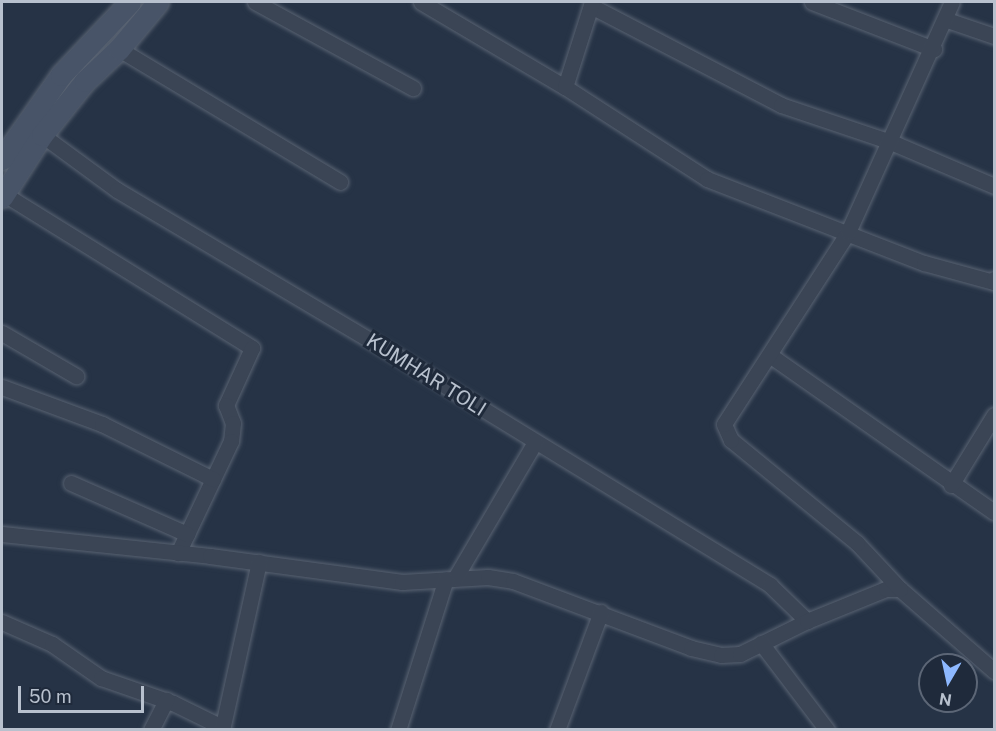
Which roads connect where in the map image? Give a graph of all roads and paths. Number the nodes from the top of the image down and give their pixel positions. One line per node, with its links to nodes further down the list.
1 (130, 2): 16 (main road)
2 (158, 2): 10 (main road)
3 (255, 2): 13 (street)
4 (421, 2): 12 (street)
5 (812, 2): 11 (street)
6 (952, 2): 8 (street)
7 (592, 4): 12 (street); 15 (street)
8 (947, 20): 9 (street); 11 (street)
9 (994, 36)
10 (119, 49): 14 (main road); 17 (street)
11 (934, 49): 15 (street)
12 (565, 87): 20 (street)
13 (413, 88)
14 (42, 135): 19 (main road); 27 (street, KUMHAR TOLI)
15 (891, 142): 18 (street); 20 (street)
16 (3, 154)
17 (340, 182)
18 (994, 186)
19 (3, 195): 28 (street)
20 (848, 232): 21 (street); 23 (street)
21 (994, 279)
22 (2, 333): 24 (street)
23 (771, 356): 30 (street); 37 (street)
24 (76, 375)
25 (2, 387): 28 (street)
26 (994, 416): 30 (street)
27 (535, 442): 36 (street); 39 (street, KUMHAR TOLI)
28 (213, 479): 33 (street)
29 (71, 483): 33 (street)
30 (951, 485): 31 (street)
31 (994, 512)
32 (2, 534): 34 (street)
33 (187, 534): 34 (street)
34 (178, 552): 35 (street)
35 (259, 562): 36 (street); 44 (street)
36 (451, 578): 38 (street); 46 (street)
37 (900, 589): 39 (street); 42 (street)
38 (601, 612): 41 (street); 47 (street)
39 (807, 621): 41 (street)
40 (2, 622): 43 (street)
41 (760, 644): 48 (street)
42 (994, 671)
43 (166, 700): 44 (street); 45 (street)
44 (222, 728)
45 (151, 729)
46 (398, 729)
47 (557, 729)
48 (827, 729)

